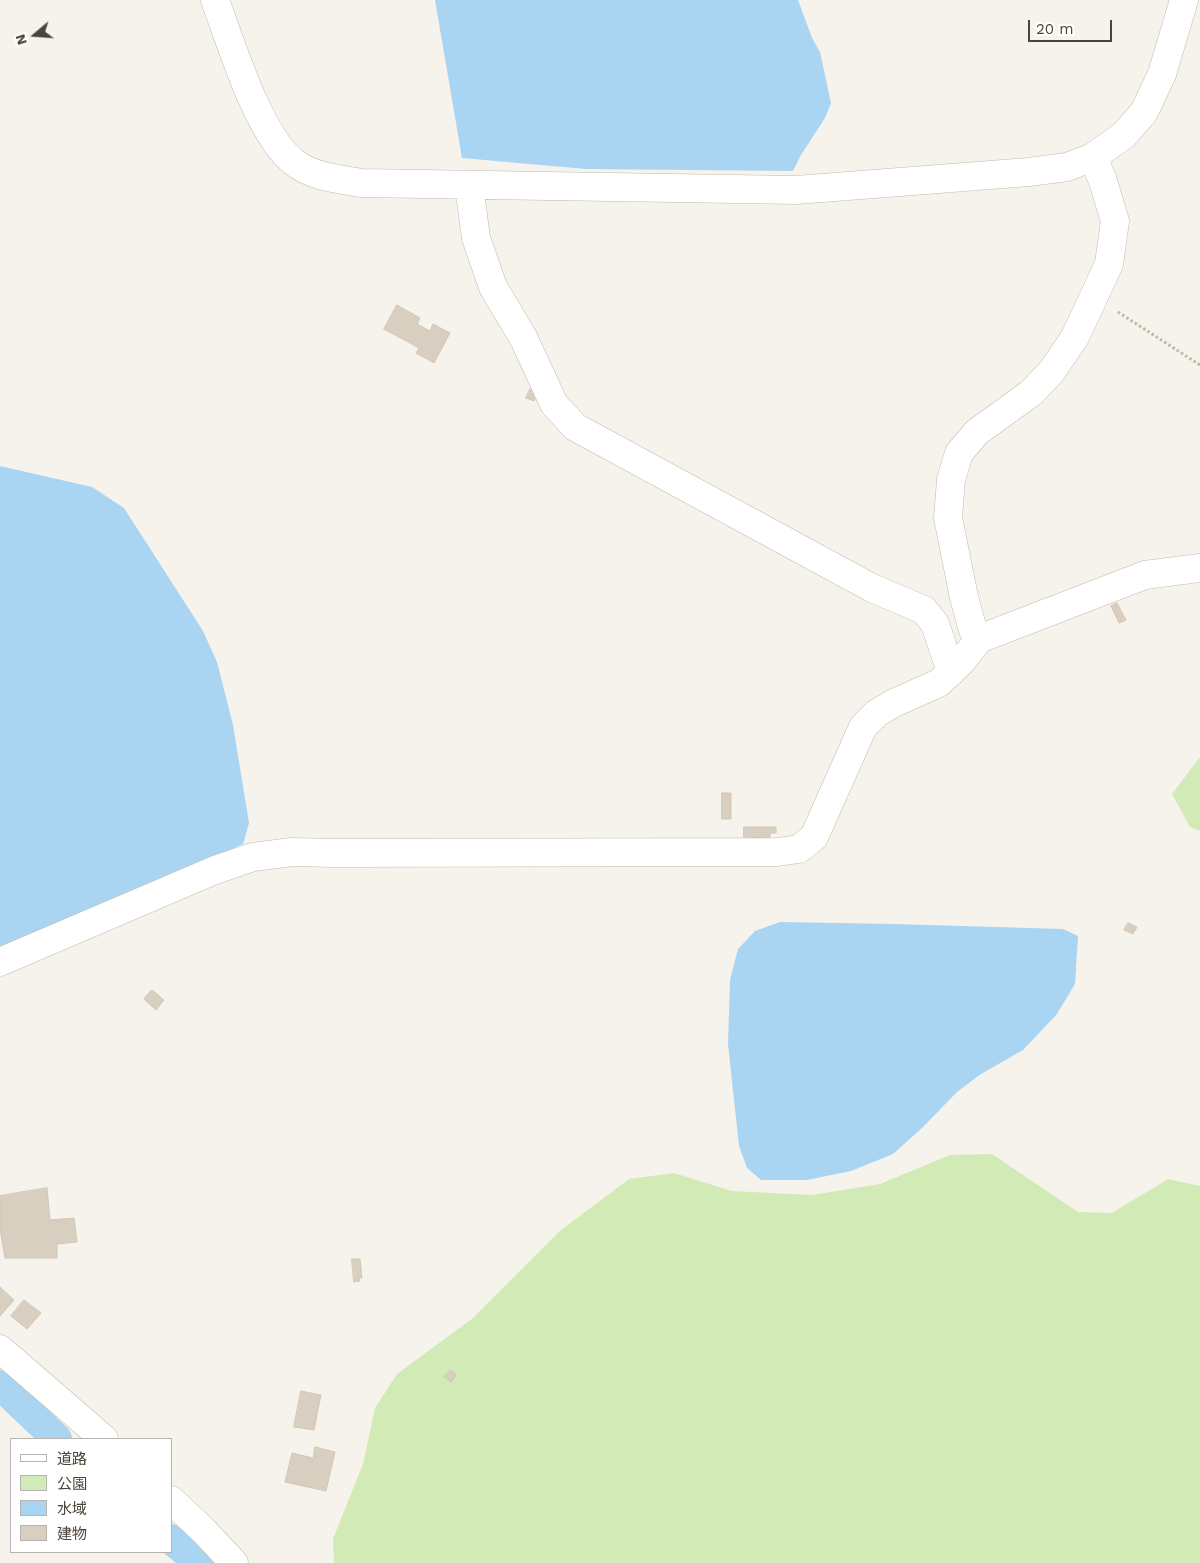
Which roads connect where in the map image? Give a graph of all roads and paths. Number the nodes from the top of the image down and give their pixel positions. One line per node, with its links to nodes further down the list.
1 (215, 0): 4 (street)
2 (1184, 0): 3 (street)
3 (1093, 157): 4 (street); 5 (street)
4 (469, 185): 9 (street)
5 (1094, 297): 6 (path); 8 (street)
6 (1200, 364)
7 (1200, 568): 8 (street)
8 (979, 639): 9 (street)
9 (951, 672): 10 (street)
10 (0, 962)
11 (0, 1349): 12 (street)
12 (103, 1438)
13 (172, 1501): 14 (street)
14 (234, 1563)

